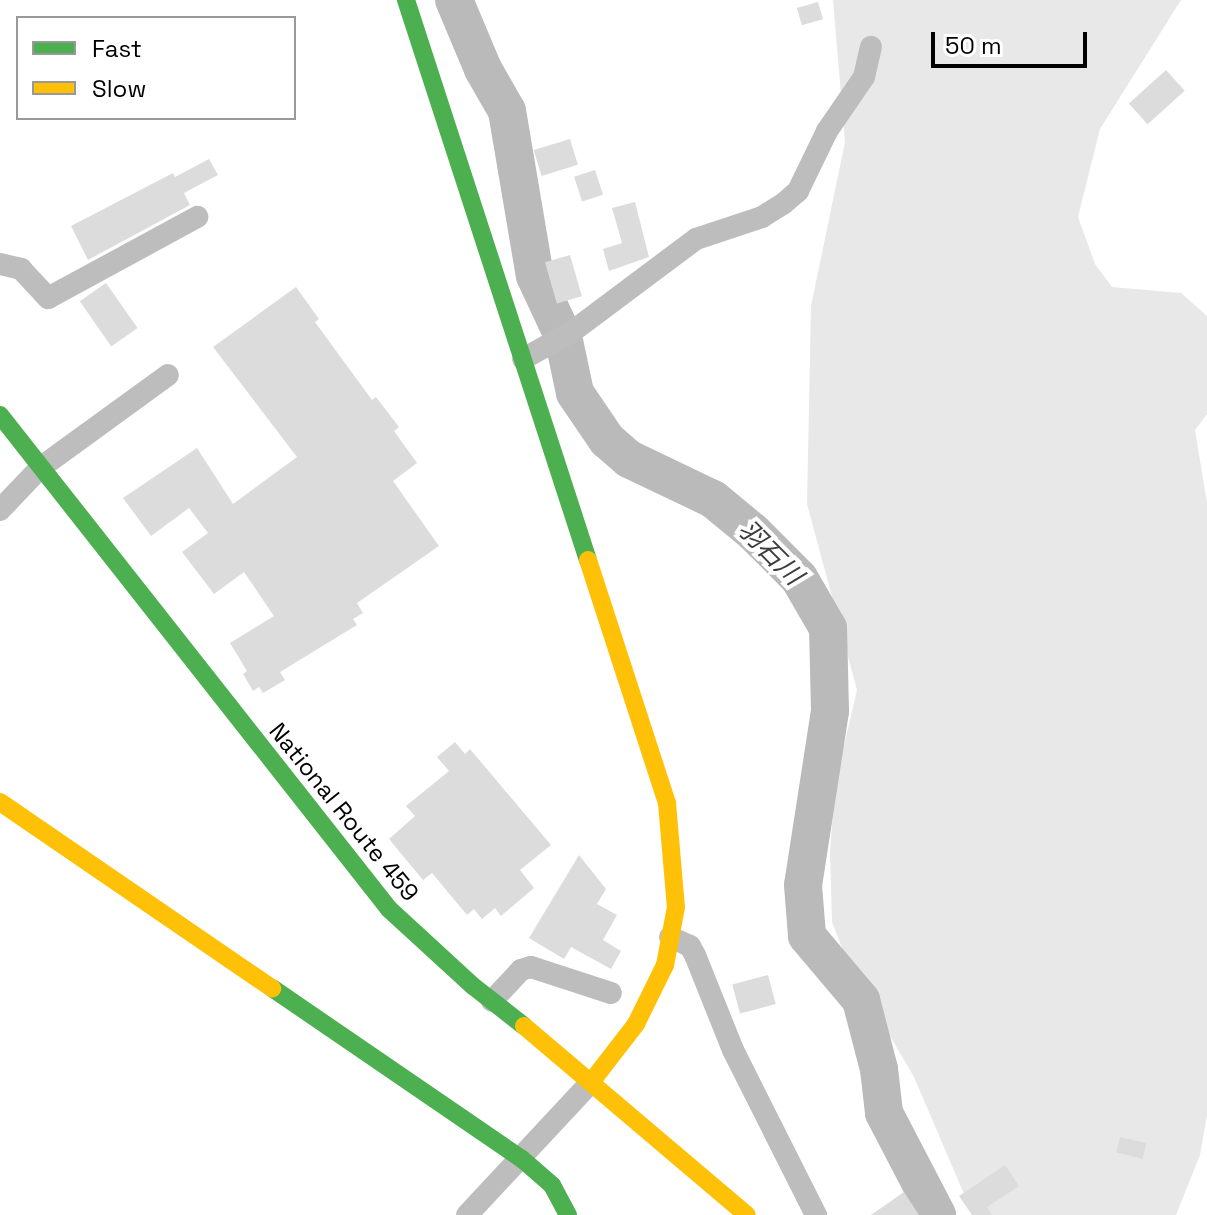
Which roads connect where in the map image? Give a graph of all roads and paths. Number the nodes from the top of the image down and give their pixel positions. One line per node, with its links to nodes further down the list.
1 (406, 0): 5 (main road)
2 (871, 47): 5 (street)
3 (197, 217): 4 (street)
4 (0, 264)
5 (523, 359): 11 (main road)
6 (168, 375): 8 (street)
7 (0, 415): 8 (main road, National Route 459)
8 (40, 468): 9 (street); 13 (main road, National Route 459)
9 (0, 510)
10 (0, 802): 15 (main road)
11 (670, 937): 14 (main road); 19 (street)
12 (611, 993): 13 (street)
13 (492, 1001): 14 (main road, National Route 459)
14 (592, 1081): 15 (street); 18 (main road, National Route 459)
15 (522, 1159): 16 (street); 17 (main road)
16 (467, 1215)
17 (568, 1215)
18 (747, 1215)
19 (816, 1215)

